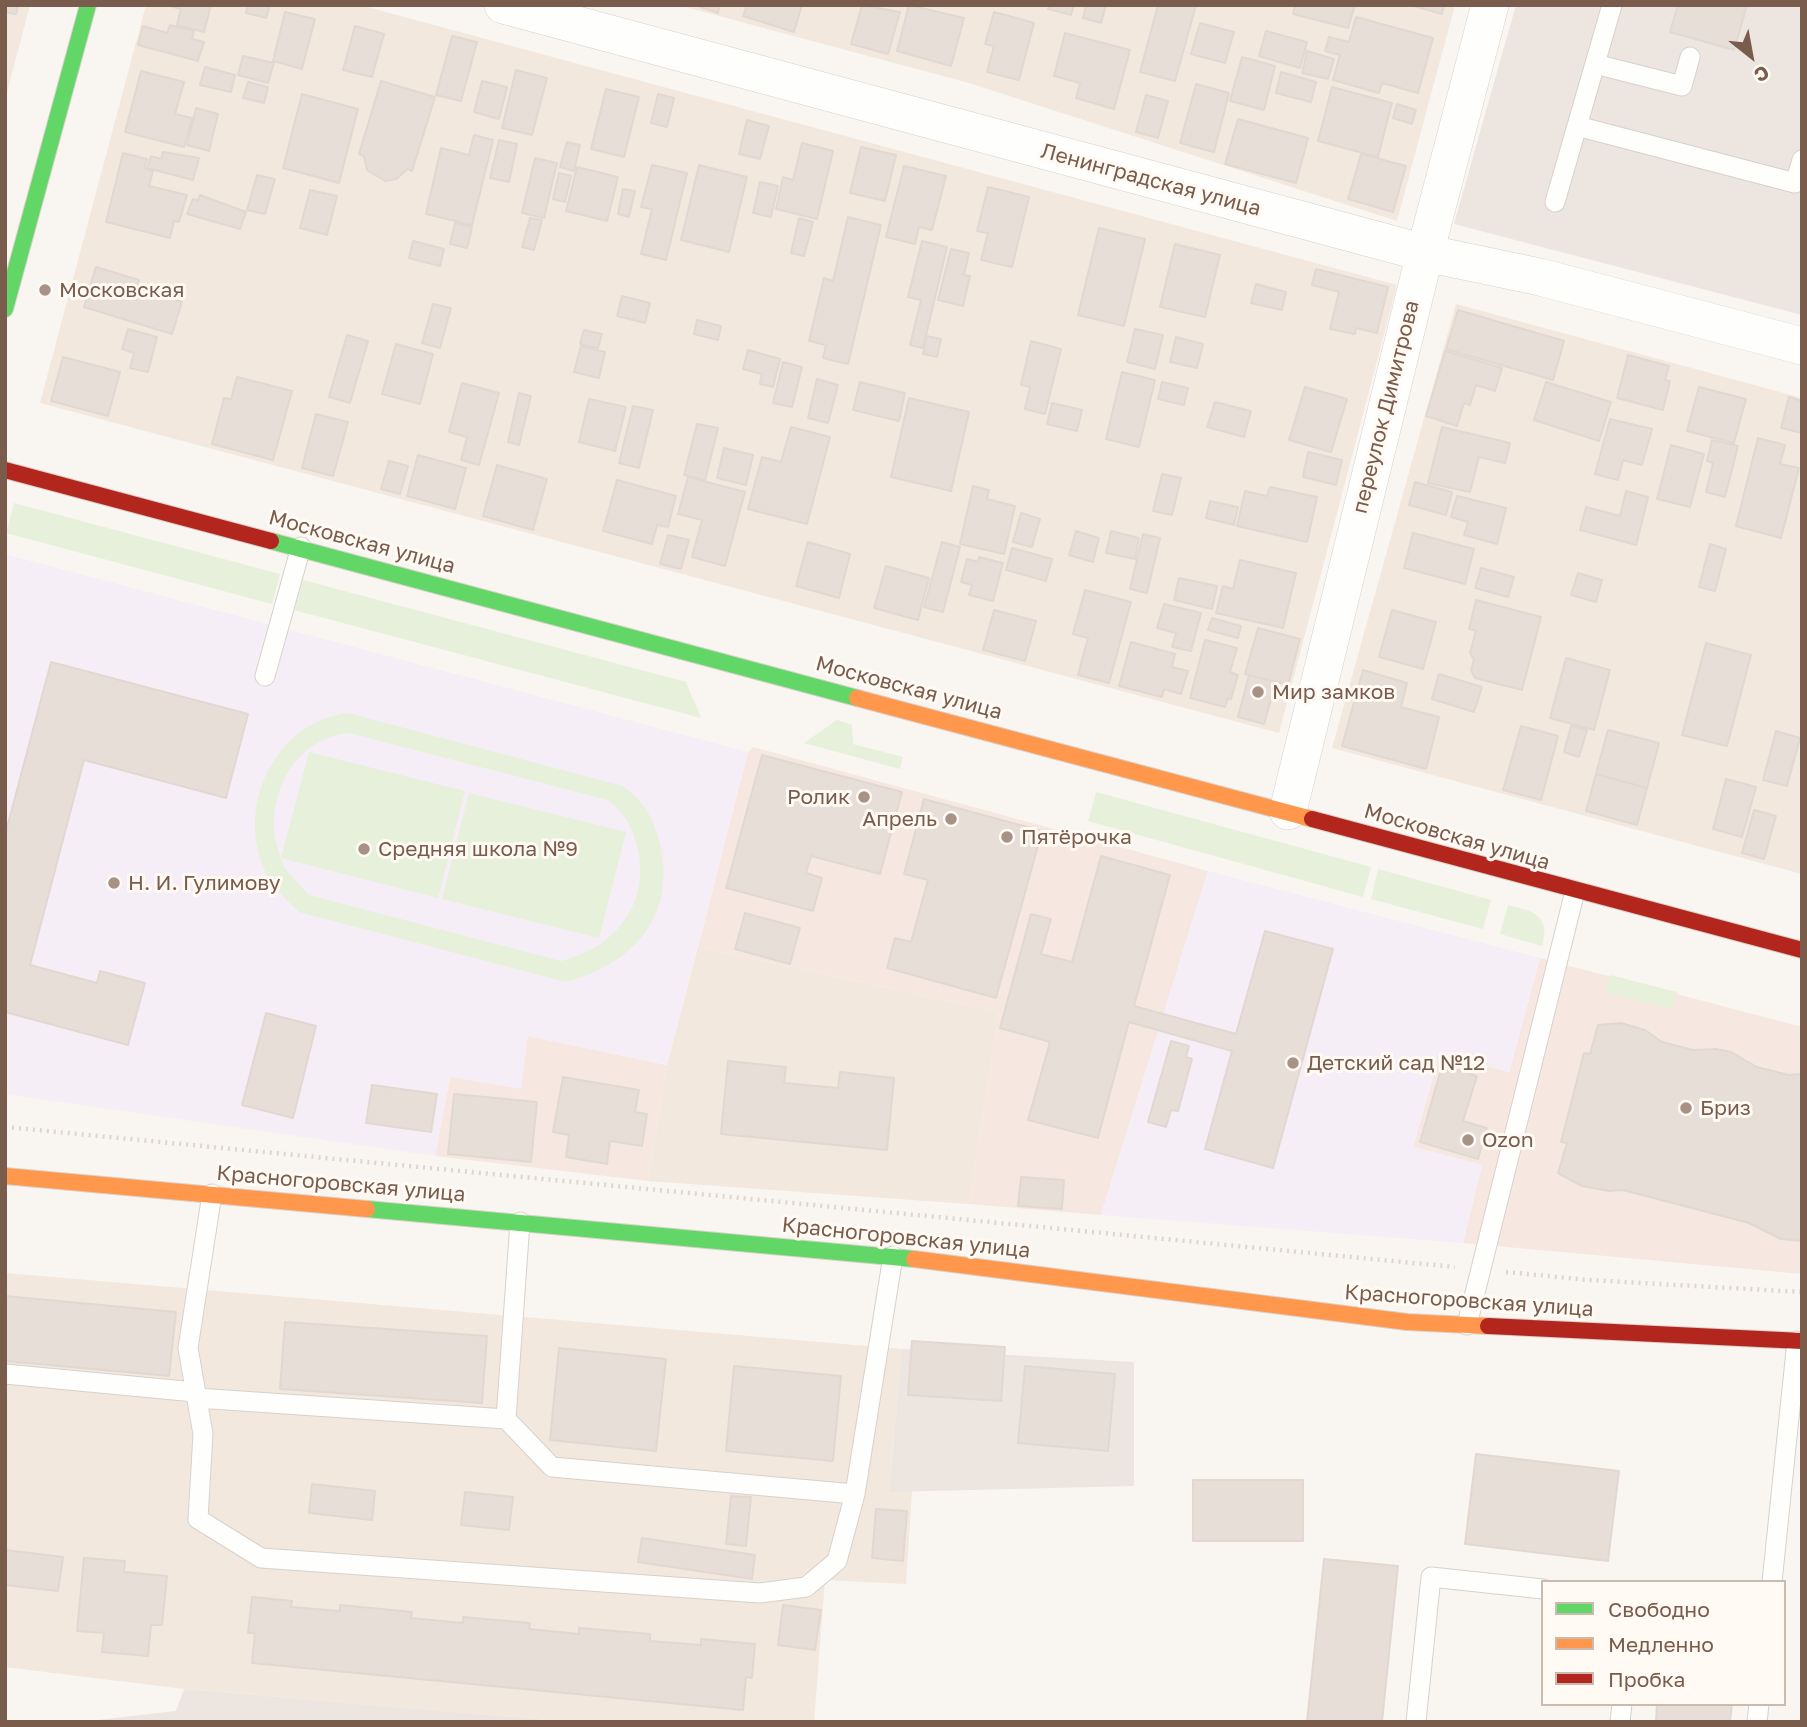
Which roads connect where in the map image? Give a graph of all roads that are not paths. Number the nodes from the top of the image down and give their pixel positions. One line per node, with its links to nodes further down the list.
1 (88, 5): 11 (main road)
2 (503, 5): 10 (street, Ленинградская улица)
3 (1490, 5): 10 (street, переулок Димитрова)
4 (1612, 5): 6 (lane)
5 (1690, 57): 6 (lane)
6 (1595, 64): 7 (lane)
7 (1577, 126): 8 (lane); 9 (lane)
8 (1802, 160)
9 (1555, 202)
10 (1425, 253): 12 (street, Ленинградская улица); 16 (street, переулок Димитрова)
11 (5, 309)
12 (1802, 346)
13 (5, 470): 14 (main road, Московская улица)
14 (301, 547): 15 (lane); 16 (main road, Московская улица)
15 (265, 676)
16 (1288, 811): 17 (main road, Московская улица)
17 (1575, 891): 18 (main road, Московская улица); 23 (lane)
18 (1802, 950)
19 (5, 1176): 20 (main road, Красногоровская улица)
20 (212, 1194): 21 (main road, Красногоровская улица); 26 (lane)
21 (520, 1222): 22 (main road, Красногоровская улица); 27 (lane)
22 (893, 1255): 23 (main road, Красногоровская улица); 28 (lane)
23 (1467, 1325): 24 (main road, Красногоровская улица)
24 (1799, 1341): 29 (lane)
25 (5, 1374): 26 (lane)
26 (196, 1395): 27 (lane); 28 (lane)
27 (506, 1419): 28 (lane)
28 (855, 1494)
29 (1772, 1580)
30 (1541, 1589): 31 (lane)
31 (1416, 1722)

